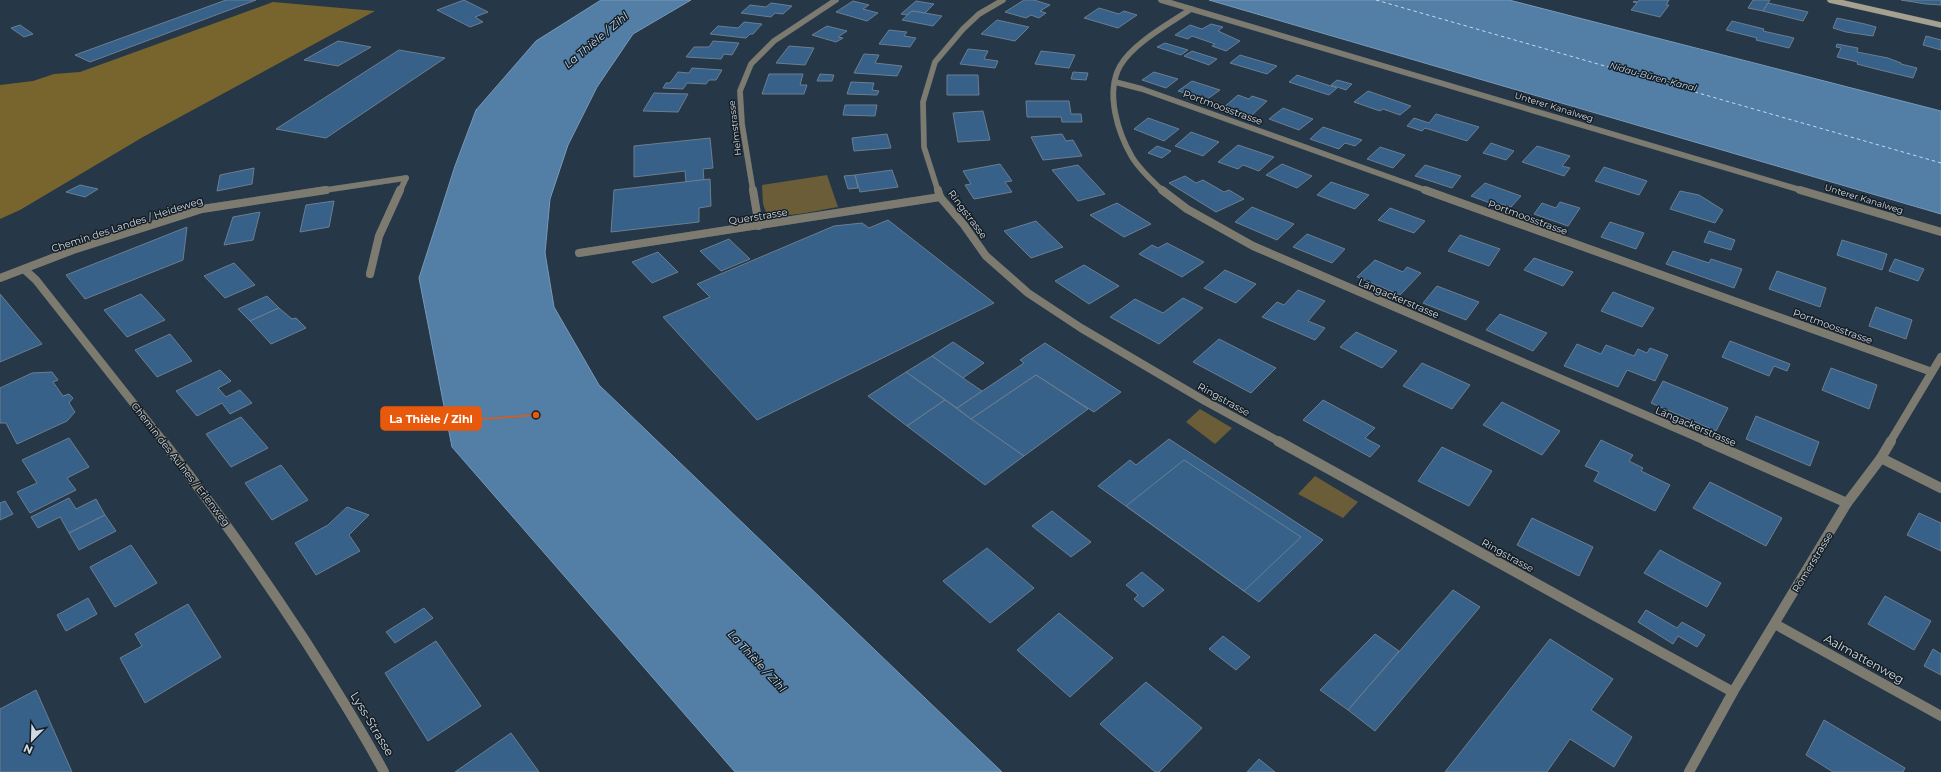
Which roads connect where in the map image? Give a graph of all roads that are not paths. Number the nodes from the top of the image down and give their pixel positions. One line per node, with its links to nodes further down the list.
1 (836, 0): 9 (street, Helmstrasse)
2 (1003, 0): 8 (street, Ringstrasse)
3 (1161, 0): 5 (street, Unterer Kanalweg)
4 (1830, 0): 6 (main road)
5 (1191, 9): 7 (street, Längackerstrasse); 10 (street, Unterer Kanalweg)
6 (1941, 25)
7 (1115, 82): 16 (street, Portmoosstrasse); 19 (street, Längackerstrasse)
8 (940, 197): 9 (street, Querstrasse); 22 (street, Ringstrasse)
9 (759, 226): 11 (street, Querstrasse)
10 (1941, 232)
11 (579, 253)
12 (24, 269): 13 (street, Chemin des Landes / Heideweg); 14 (street, Chemin des Landes / Heideweg); 21 (street, Chemin des Aulnes / Erlenweg)
13 (370, 274)
14 (0, 278)
15 (1941, 357): 16 (street, Römerstrasse)
16 (1932, 372): 17 (street, Römerstrasse)
17 (1881, 458): 18 (street); 19 (street, Römerstrasse)
18 (1941, 488)
19 (1847, 503): 20 (street, Römerstrasse)
20 (1775, 624): 22 (street, Römerstrasse); 23 (street, Aalmattenweg)
21 (336, 690): 24 (street, Lyss-Strasse)
22 (1733, 692): 25 (street, Römerstrasse)
23 (1941, 716)
24 (384, 772)
25 (1689, 772)

